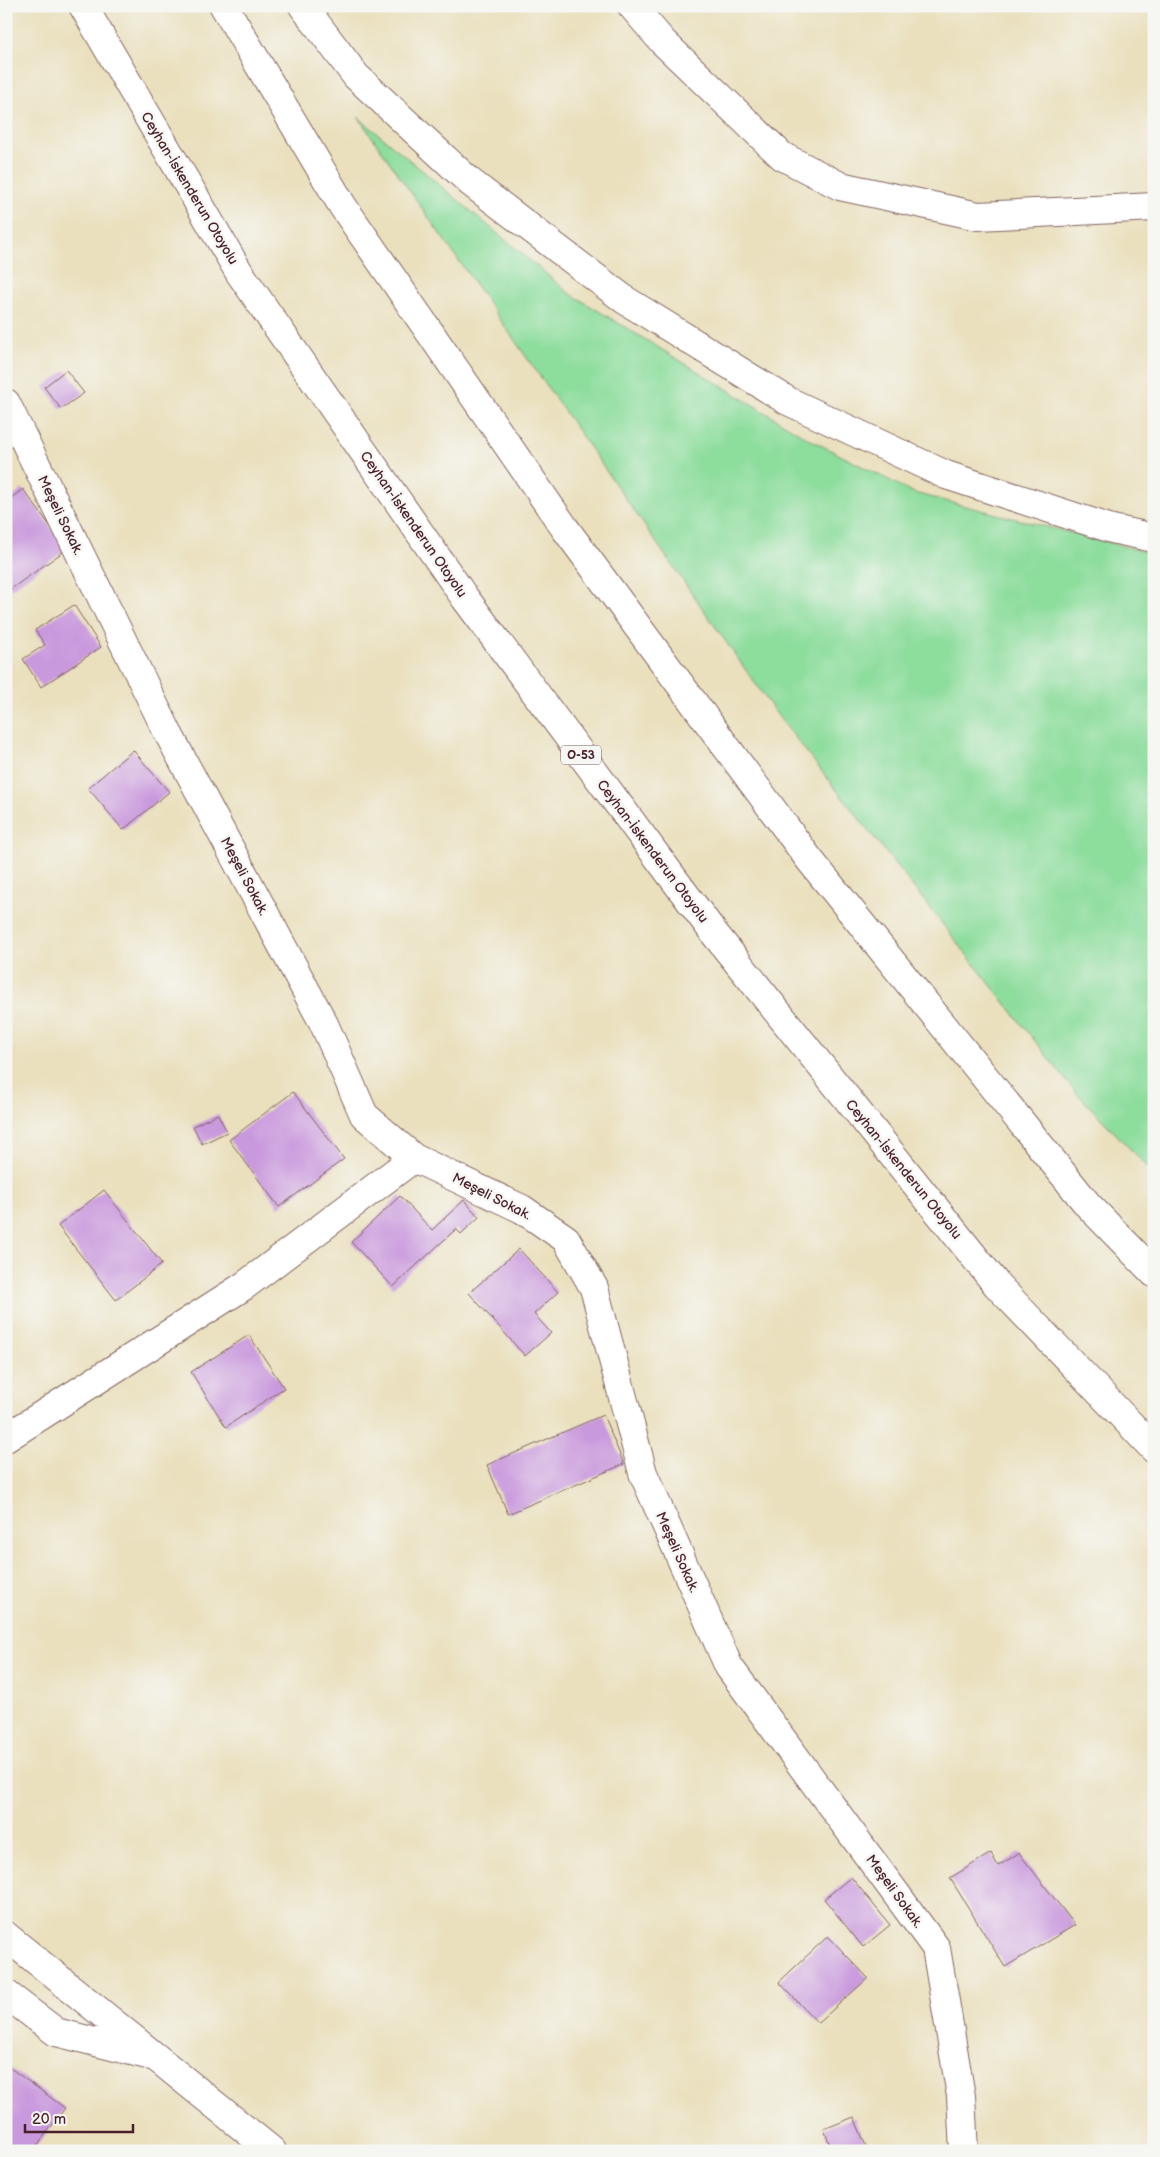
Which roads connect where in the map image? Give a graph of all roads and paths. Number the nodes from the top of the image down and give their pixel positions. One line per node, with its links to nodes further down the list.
1 (83, 6): 10 (main road, Ceyhan-İskenderun Otoyolu / O-53)
2 (224, 6): 9 (main road)
3 (303, 6): 7 (main road)
4 (632, 6): 5 (main road)
5 (1154, 207)
6 (6, 403): 8 (main road, Meşeli Sokak.)
7 (1154, 538)
8 (414, 1158): 11 (main road); 18 (main road, Meşeli Sokak.)
9 (1154, 1273)
10 (997, 1285): 12 (main road, Ceyhan-İskenderun Otoyolu / O-53); 13 (main road)
11 (6, 1438)
12 (1154, 1449)
13 (1154, 1459)
14 (6, 1936): 16 (main road)
15 (6, 1994): 16 (main road)
16 (155, 2057): 17 (main road)
17 (272, 2151)
18 (964, 2151)

